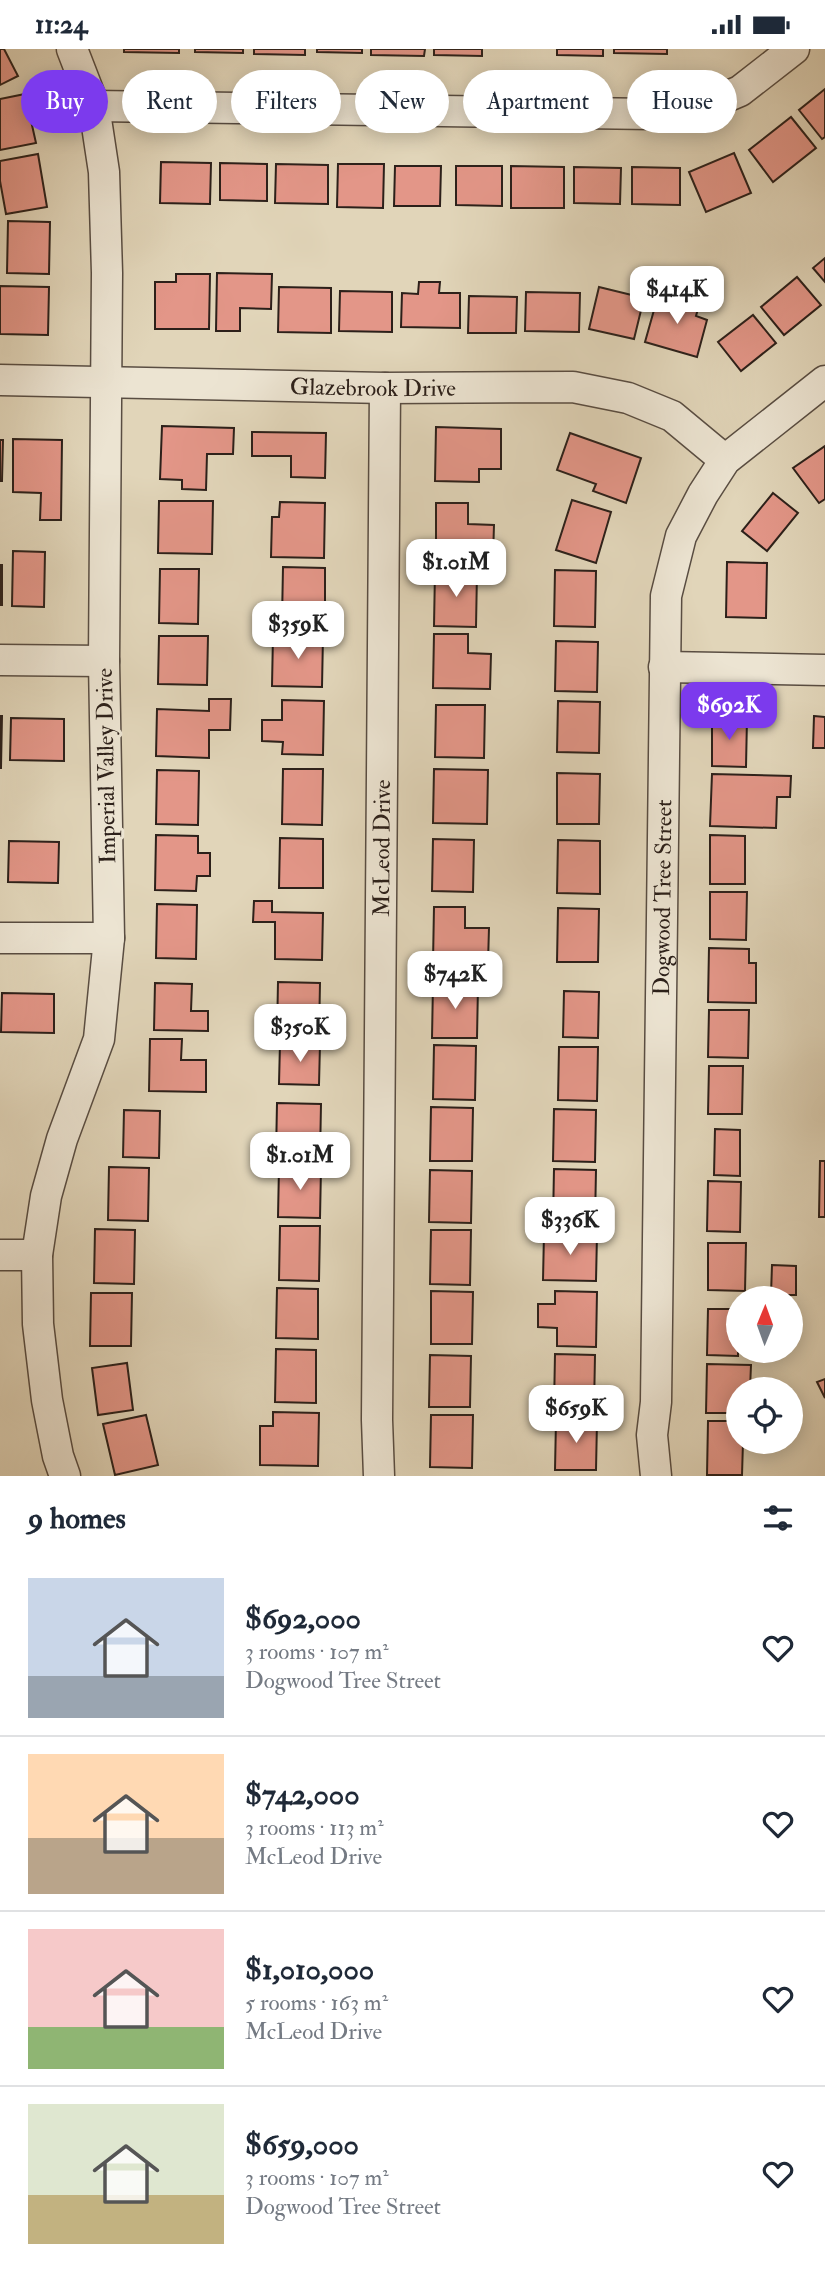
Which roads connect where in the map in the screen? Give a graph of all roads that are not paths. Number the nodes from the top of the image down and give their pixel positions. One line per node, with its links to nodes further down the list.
1 (72, 49): 3 (street, Imperial Valley Drive)
2 (794, 49): 4 (street)
3 (80, 70)
4 (108, 106)
5 (98, 133): 7 (street, Imperial Valley Drive)
6 (0, 380): 7 (street, Glazebrook Drive)
7 (105, 381): 9 (street, Glazebrook Drive); 12 (street, Imperial Valley Drive)
8 (825, 381): 10 (street, Dogwood Tree Street)
9 (384, 388): 10 (street, Glazebrook Drive); 20 (street, McLeod Drive)
10 (725, 460): 13 (street, Dogwood Tree Street)
11 (0, 660): 12 (street)
12 (104, 661): 16 (street, Imperial Valley Drive)
13 (664, 667): 14 (street); 21 (street, Dogwood Tree Street)
14 (825, 670)
15 (0, 938): 16 (street)
16 (108, 938): 18 (street, Imperial Valley Drive)
17 (0, 1255): 18 (street)
18 (37, 1255): 19 (street, Imperial Valley Drive)
19 (65, 1476)
20 (379, 1476)
21 (656, 1476)

